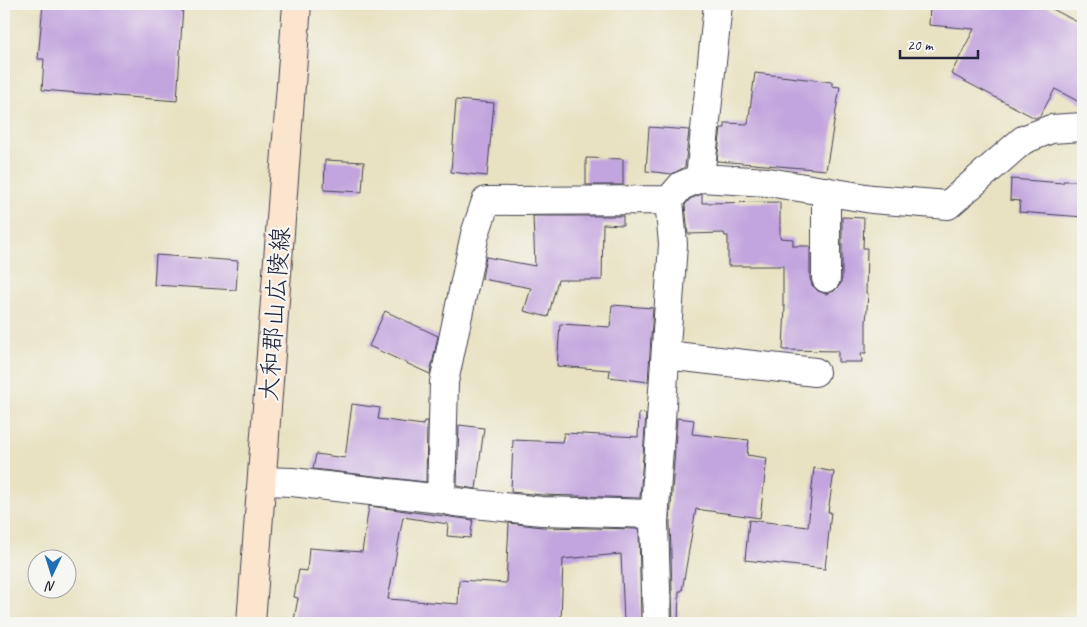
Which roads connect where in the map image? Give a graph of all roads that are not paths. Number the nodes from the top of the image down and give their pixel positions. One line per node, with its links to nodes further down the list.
1 (297, 4): 10 (main road, 大和郡山広陵線)
2 (718, 4): 4 (street)
3 (1083, 127): 5 (street)
4 (700, 178): 5 (street); 6 (street)
5 (826, 192): 7 (street)
6 (668, 200): 8 (street); 11 (street)
7 (826, 278)
8 (666, 355): 9 (street); 12 (street)
9 (816, 372)
10 (262, 481): 11 (street); 13 (main road, 大和郡山広陵線)
11 (441, 499): 12 (street)
12 (654, 514): 14 (street)
13 (251, 623)
14 (657, 623)

